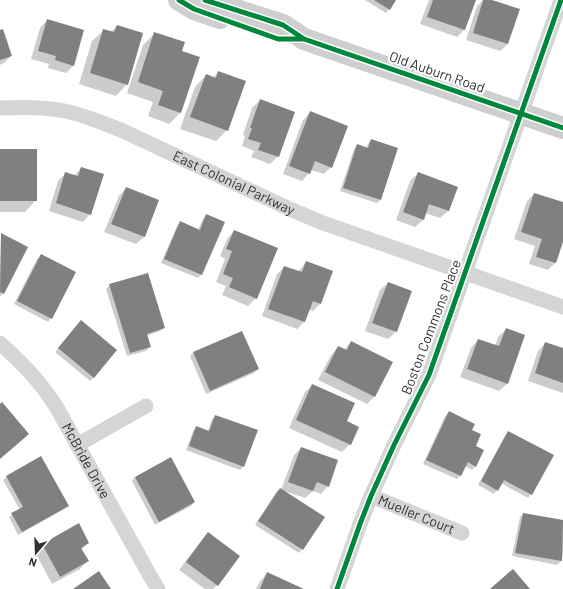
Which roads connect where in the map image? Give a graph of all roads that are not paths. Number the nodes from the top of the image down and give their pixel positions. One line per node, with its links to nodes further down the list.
1 (179, 0): 5 (main road, Old Auburn Road)
2 (205, 0): 4 (main road, Old Auburn Road)
3 (561, 0): 7 (street, Boston Commons Place)
4 (248, 6): 5 (main road, Old Auburn Road)
5 (304, 39): 7 (main road, Old Auburn Road)
6 (0, 108): 9 (street, East Colonial Parkway)
7 (522, 114): 8 (main road, Old Auburn Road); 9 (street, Boston Commons Place)
8 (563, 128)
9 (465, 273): 10 (street, East Colonial Parkway); 14 (street, Boston Commons Place)
10 (563, 307)
11 (0, 343): 13 (street, McBride Drive)
12 (146, 406): 13 (street)
13 (77, 445): 16 (street, McBride Drive)
14 (371, 496): 15 (street, Mueller Court); 17 (street, Boston Commons Place)
15 (462, 533)
16 (158, 589)
17 (337, 589)

